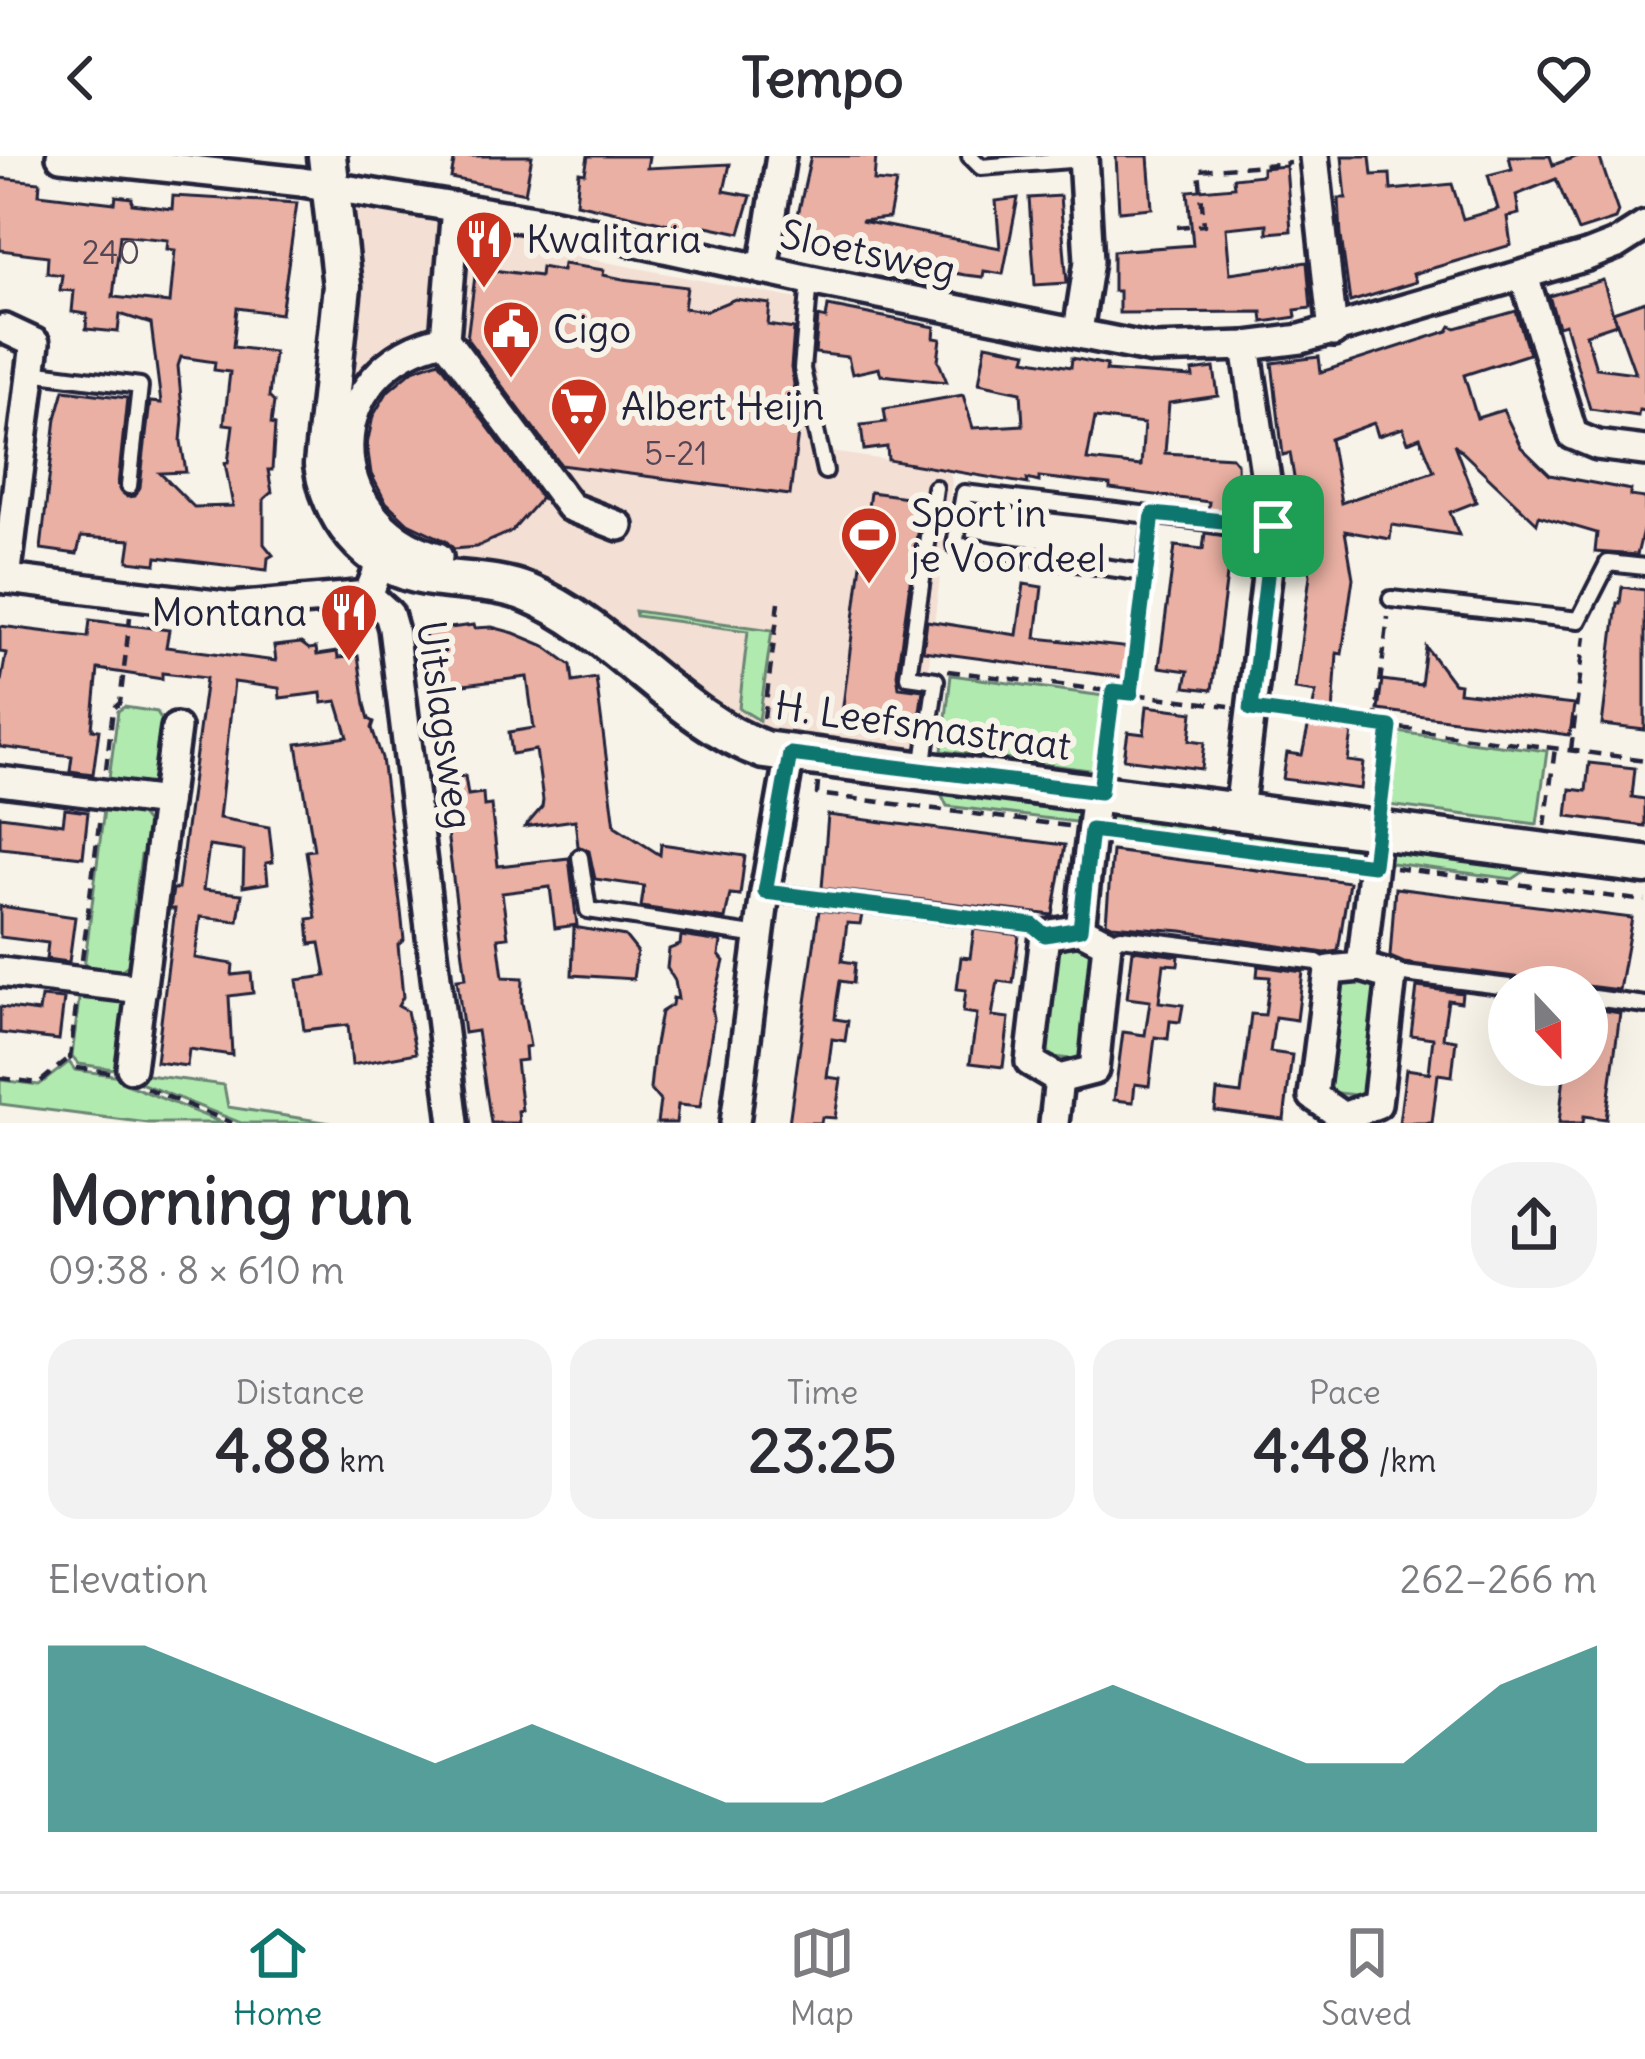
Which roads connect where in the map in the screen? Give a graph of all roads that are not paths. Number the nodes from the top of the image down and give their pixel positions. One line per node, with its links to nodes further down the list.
1 (61, 156): 6 (street, Sloetsweg)
2 (782, 156): 9 (street)
3 (970, 156): 4 (lane)
4 (1083, 158): 13 (street)
5 (1315, 158): 14 (street)
6 (329, 171): 7 (street, Sloetsweg); 26 (street)
7 (456, 207): 9 (street, Sloetsweg); 15 (street)
8 (1645, 226): 10 (street, Sloetsweg)
9 (763, 271): 11 (street, Sloetsweg)
10 (1524, 276): 14 (street, Sloetsweg); 18 (street)
11 (810, 280): 13 (street, Sloetsweg); 19 (lane)
12 (5, 329): 17 (street)
13 (1078, 331): 16 (street, Sloetsweg)
14 (1333, 332): 16 (street, Sloetsweg)
15 (438, 333): 23 (street); 25 (street)
16 (1246, 346): 24 (street)
17 (31, 372): 20 (lane); 28 (street)
18 (1645, 452)
19 (825, 471)
20 (129, 486)
21 (935, 488): 33 (lane)
22 (1153, 514): 22 (lane); 24 (lane)
23 (619, 526)
24 (1273, 526): 37 (street)
25 (437, 557)
26 (382, 560): 29 (street, Uitslagsweg); 32 (street, H. Leefsmastraat)
27 (1645, 567): 30 (lane)
28 (3, 579): 29 (street)
29 (368, 596): 57 (street, Uitslagsweg)
30 (1390, 599)
31 (176, 728): 36 (street)
32 (791, 747): 33 (street, H. Leefsmastraat); 41 (street)
33 (923, 769): 35 (street, H. Leefsmastraat)
34 (0, 781): 36 (street)
35 (1098, 792): 37 (street, H. Leefsmastraat); 42 (street)
36 (166, 802): 51 (street)
37 (1239, 811): 38 (street, H. Leefsmastraat)
38 (1375, 847): 40 (street, H. Leefsmastraat); 46 (street)
39 (580, 857): 44 (lane)
40 (1645, 865)
41 (765, 892): 43 (lane); 44 (street)
42 (1080, 929): 43 (street); 45 (street)
43 (1045, 935): 55 (street)
44 (759, 936): 58 (street)
45 (1107, 943): 47 (lane); 55 (street)
46 (1361, 967): 47 (street); 49 (street)
47 (1329, 970): 56 (street)
48 (0, 972): 51 (street)
49 (1392, 976): 50 (lane); 56 (street)
50 (1488, 984)
51 (142, 989): 54 (street)
52 (1608, 1000): 53 (lane)
53 (1645, 1005)
54 (128, 1071)
55 (1059, 1079): 59 (street)
56 (1343, 1120)
57 (454, 1123)
58 (735, 1123)
59 (1054, 1123)

